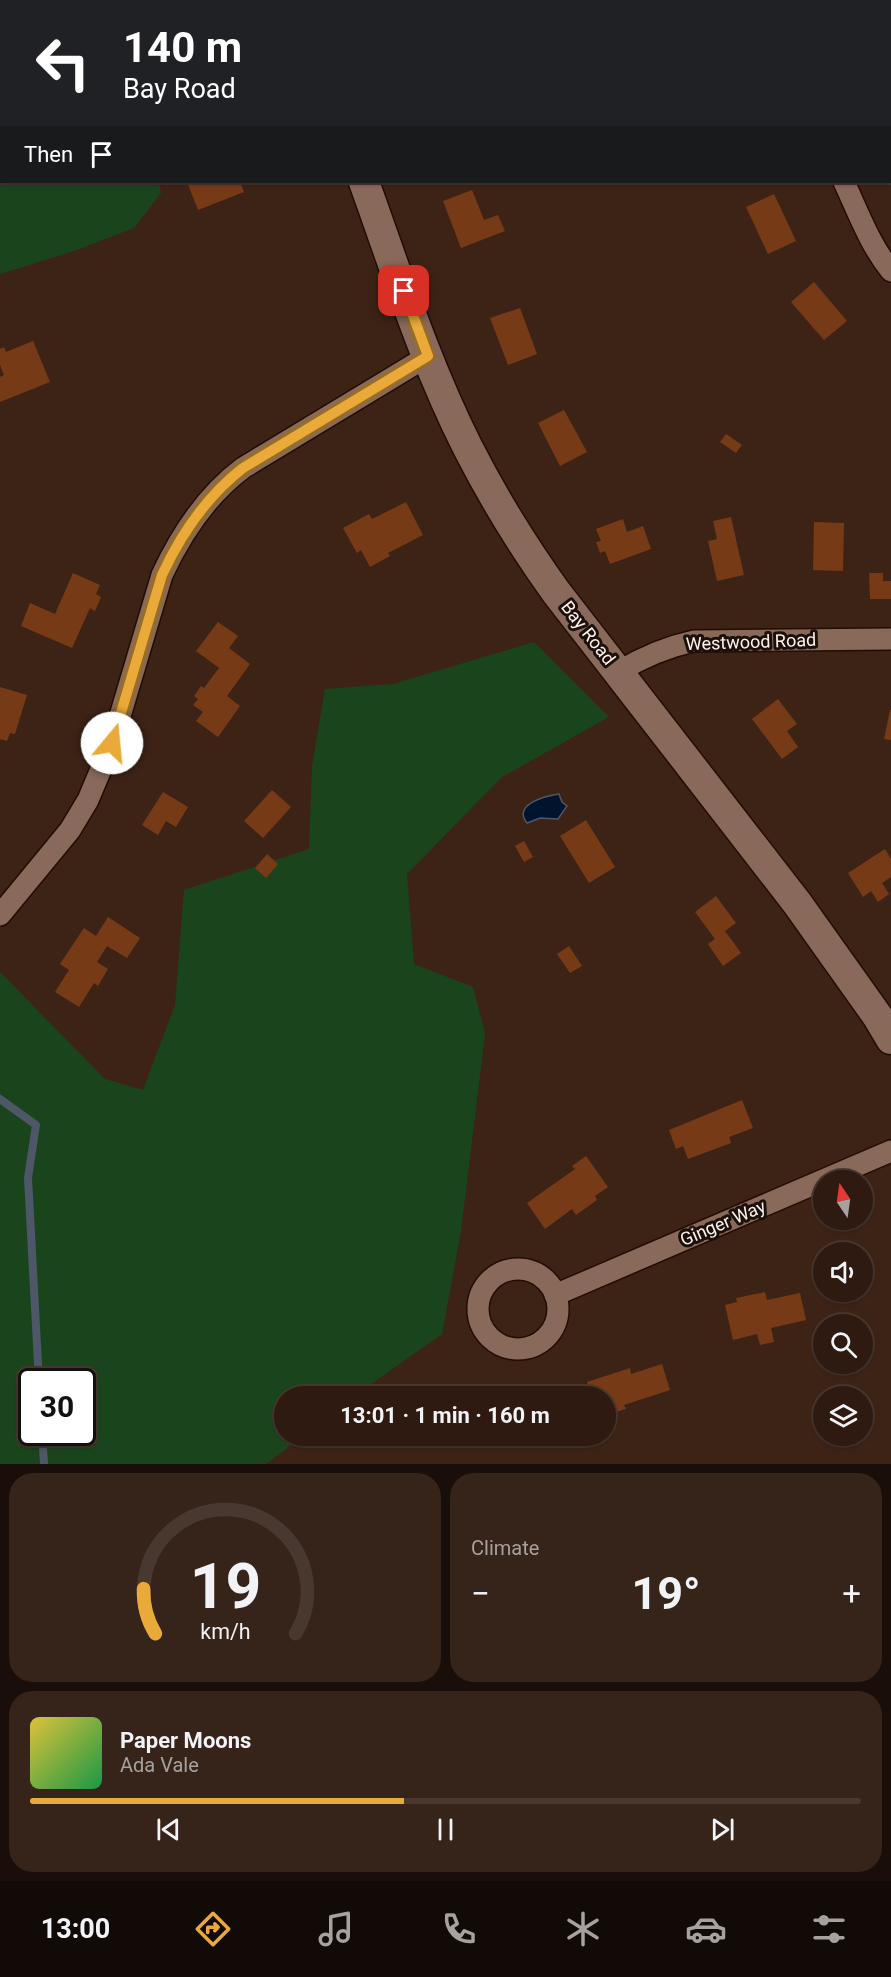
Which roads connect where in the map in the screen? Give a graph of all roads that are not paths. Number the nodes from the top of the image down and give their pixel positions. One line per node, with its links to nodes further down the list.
1 (364, 183): 4 (main road, Bay Road)
2 (844, 183): 3 (street)
3 (891, 271)
4 (428, 356): 6 (main road, Bay Road); 7 (street)
5 (891, 639): 6 (street, Westwood Road)
6 (618, 672): 8 (main road, Bay Road)
7 (4, 904)
8 (891, 1039)
9 (891, 1151): 10 (street, Ginger Way)
10 (555, 1295)

